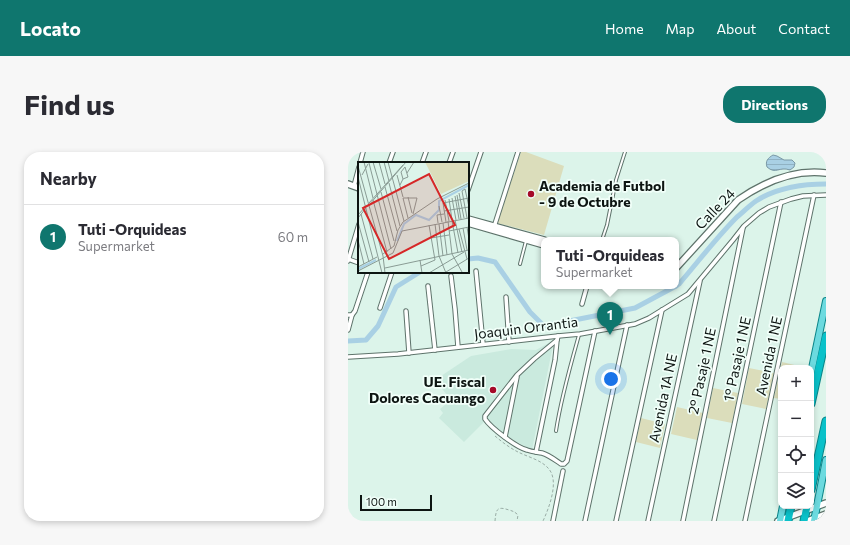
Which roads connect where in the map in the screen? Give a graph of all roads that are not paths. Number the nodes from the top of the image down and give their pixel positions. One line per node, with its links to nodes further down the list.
1 (363, 152): 8 (street)
2 (393, 152): 9 (street)
3 (426, 152): 10 (street)
4 (453, 152): 11 (street)
5 (481, 152): 15 (street)
6 (518, 152): 23 (street)
7 (625, 152): 24 (lane)
8 (360, 162)
9 (389, 162)
10 (422, 162)
11 (449, 162)
12 (358, 170): 14 (street)
13 (826, 173): 31 (street, Calle 24)
14 (352, 187)
15 (469, 187)
16 (814, 195): 17 (street, Joaquin Orrantia); 18 (street, Joaquin Orrantia); 84 (street, Avenida 1 NE)
17 (826, 195)
18 (781, 202): 21 (street, Joaquin Orrantia); 83 (street, 1° Pasaje 1 NE)
19 (469, 219): 23 (street)
20 (469, 223): 23 (street)
21 (744, 226): 36 (street, Joaquin Orrantia); 82 (street, 2° Pasaje 1 NE)
22 (358, 227): 28 (street)
23 (493, 228): 25 (street); 26 (street)
24 (603, 237)
25 (541, 239)
26 (526, 240): 27 (street); 30 (lane)
27 (541, 244)
28 (348, 260): 29 (street)
29 (358, 263)
30 (520, 264)
31 (679, 265)
32 (476, 271): 53 (street)
33 (368, 273): 45 (street)
34 (392, 273): 42 (street)
35 (451, 276): 54 (street)
36 (700, 280): 43 (street, Joaquin Orrantia); 81 (street, Avenida 1A NE)
37 (428, 286): 55 (street)
38 (586, 289): 41 (street)
39 (506, 297): 52 (street)
40 (826, 301): 58 (main road)
41 (582, 304)
42 (380, 308)
43 (662, 310): 46 (street, Joaquin Orrantia); 80 (street)
44 (406, 311): 56 (street)
45 (350, 315): 47 (street)
46 (627, 325): 48 (street, Joaquin Orrantia); 79 (street)
47 (348, 330)
48 (595, 331): 49 (street, Joaquin Orrantia); 64 (street)
49 (580, 334): 51 (street, Joaquin Orrantia); 62 (lane)
50 (826, 336): 60 (highway)
51 (557, 338): 52 (street, Joaquin Orrantia); 59 (street); 64 (street)
52 (509, 342): 53 (street, Joaquin Orrantia)
53 (483, 344): 54 (street, Joaquin Orrantia)
54 (458, 347): 55 (street, Joaquin Orrantia)
55 (435, 350): 56 (street, Joaquin Orrantia)
56 (409, 353): 57 (street, Joaquin Orrantia)
57 (348, 357)
58 (813, 365)
59 (517, 375): 63 (street); 63 (street)
60 (812, 401)
61 (826, 421): 67 (highway)
62 (556, 431)
63 (505, 437): 64 (street)
64 (536, 452)
65 (826, 460): 69 (main road)
66 (564, 471): 78 (street)
67 (814, 476)
68 (826, 503): 69 (street)
69 (816, 507): 76 (main road)
70 (782, 509): 85 (main road)
71 (790, 509): 75 (highway)
72 (805, 509): 75 (street)
73 (807, 509): 86 (highway)
74 (826, 514): 76 (street)
75 (788, 519): 85 (street)
76 (814, 520): 87 (street)
77 (826, 520): 88 (lane)
78 (553, 521)
79 (585, 521)
80 (616, 521)
81 (648, 521)
82 (683, 521)
83 (714, 521)
84 (745, 521)
85 (779, 521)
86 (804, 521)
87 (807, 521)
88 (823, 521)

